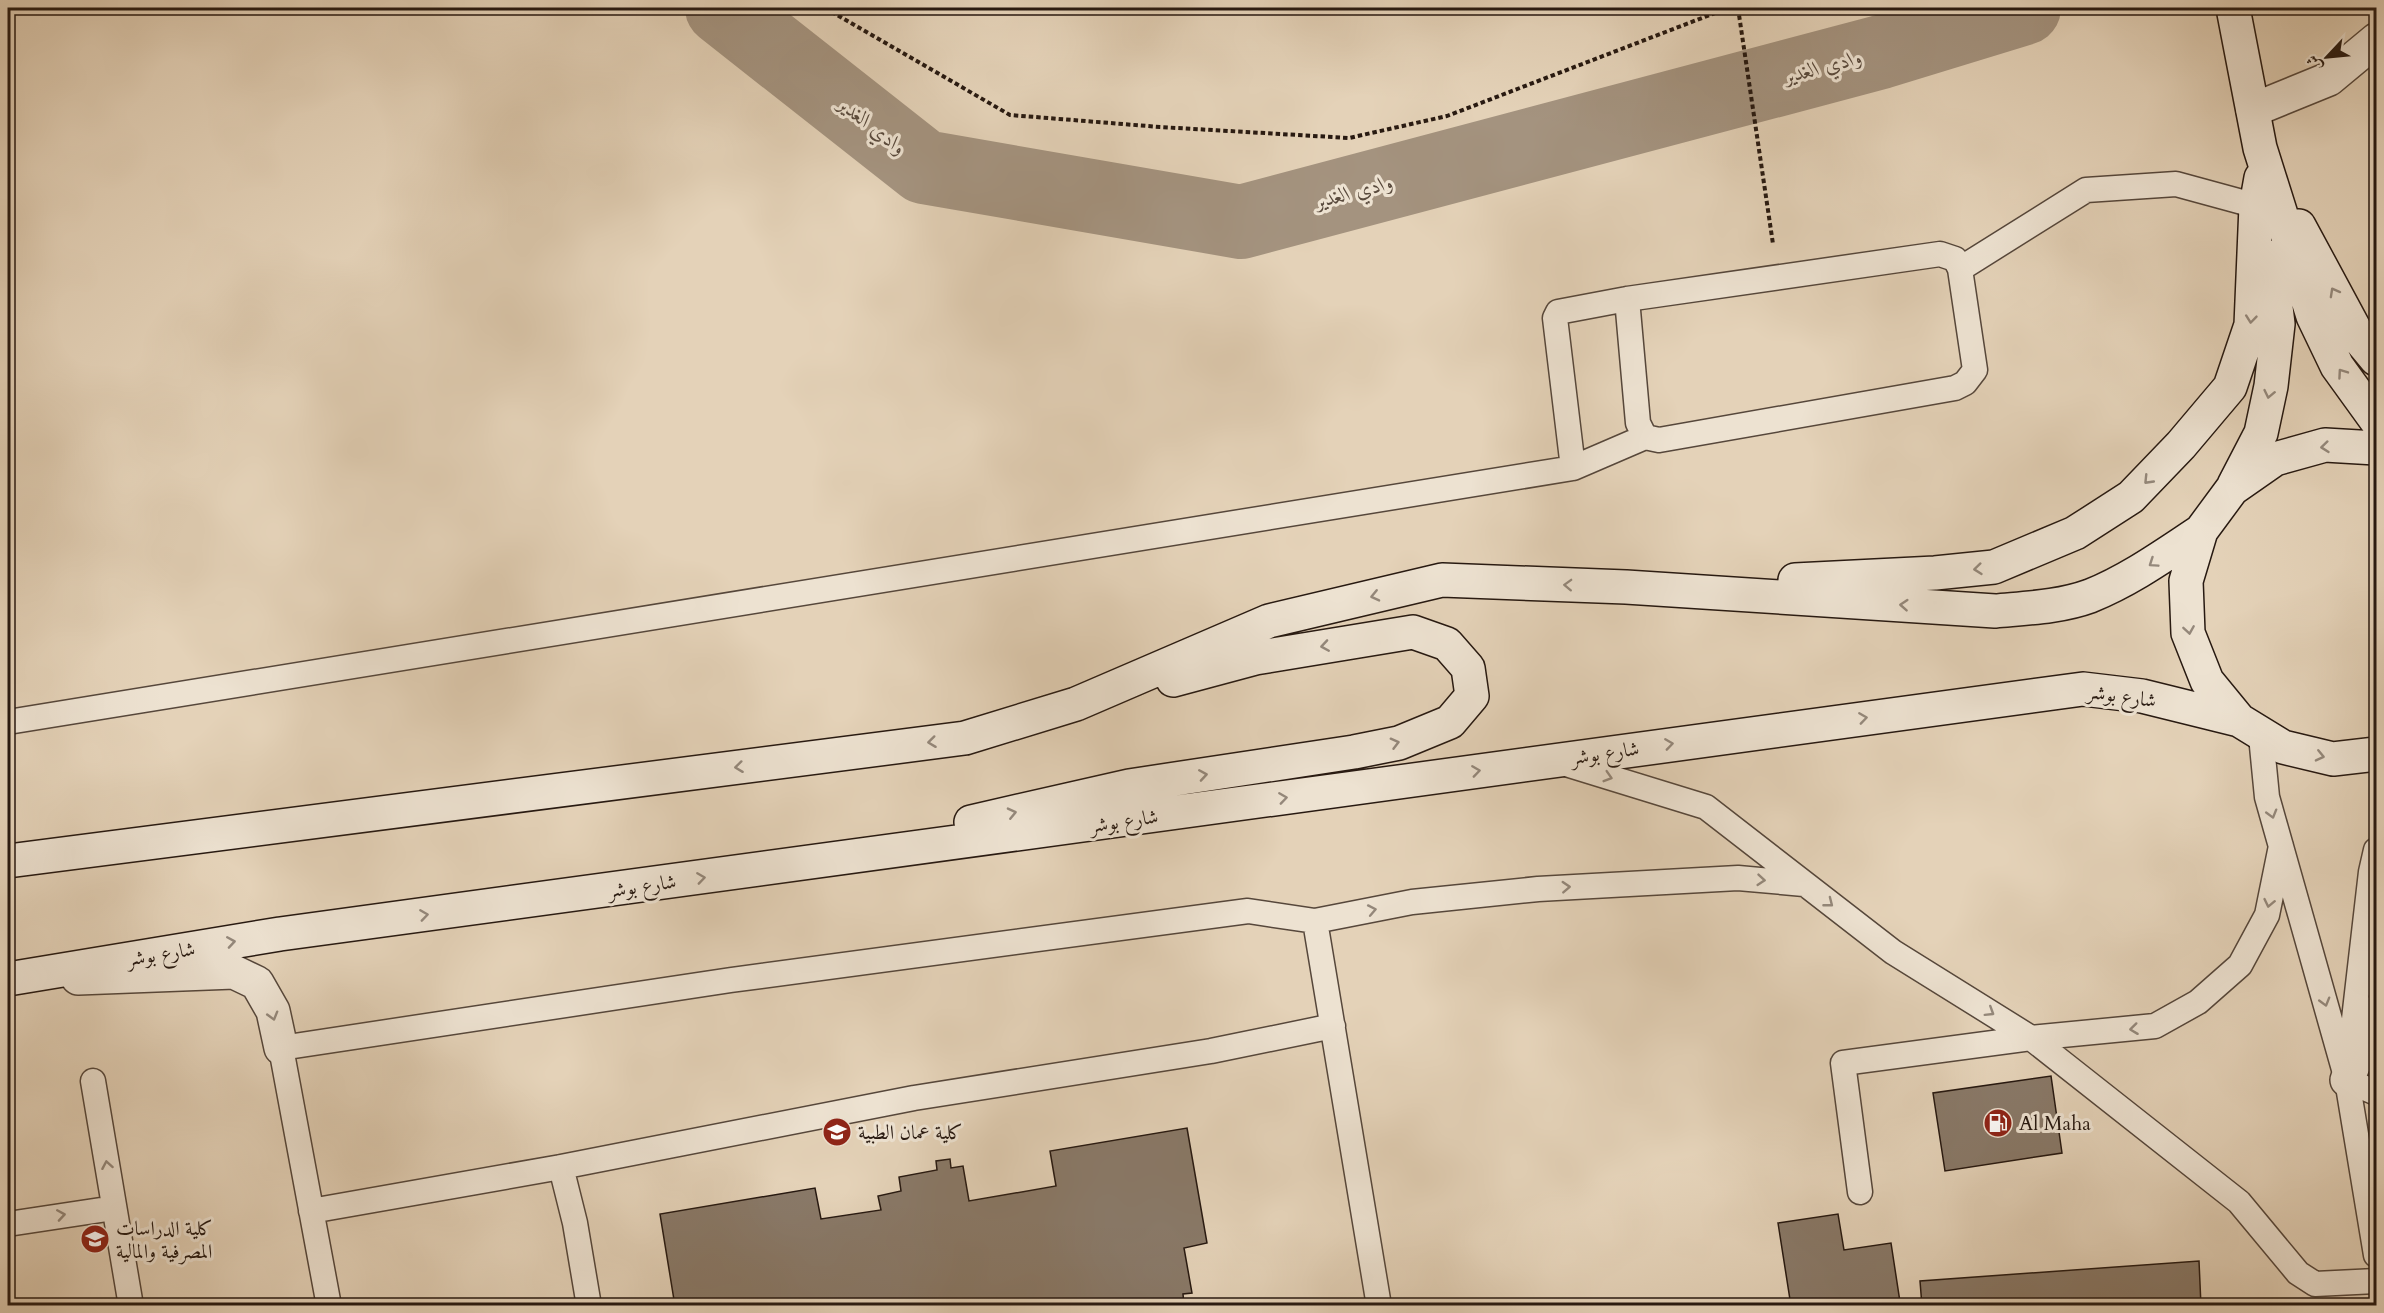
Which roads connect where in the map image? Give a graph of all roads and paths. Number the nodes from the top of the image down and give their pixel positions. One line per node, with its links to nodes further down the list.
1 (825, 8): 2 (path)
2 (1728, 8)
3 (1738, 8): 8 (path)
4 (2233, 8): 6 (main road)
5 (2376, 40): 6 (main road)
6 (2253, 110): 7 (main road)
7 (2264, 188): 9 (lane); 11 (main road, one-way to 7); 12 (main road, one-way to 7); 16 (main road, one-way to 16); 18 (main road, one-way to 18)
8 (1768, 215)
9 (1960, 268): 10 (lane); 13 (lane)
10 (1628, 299): 13 (lane); 15 (lane)
11 (2376, 359)
12 (2376, 420)
13 (1645, 437): 15 (lane)
14 (2376, 448): 16 (main road, one-way to 16)
15 (1573, 468): 19 (lane)
16 (2232, 489): 17 (main road)
17 (2201, 531): 18 (main road, one-way to 18); 20 (main road, one-way to 20)
18 (1626, 587): 21 (main road, one-way to 21)
19 (8, 722)
20 (2250, 728): 22 (main road, شارع بوشر, one-way to 22); 23 (main road, شارع بوشر, one-way to 20); 24 (lane, one-way to 24)
21 (965, 738): 26 (main road, one-way to 26); 27 (main road, one-way to 21)
22 (2376, 754)
23 (1552, 760): 27 (main road, شارع بوشر, one-way to 23); 28 (lane, one-way to 28)
24 (2281, 846): 33 (lane, one-way to 33); 36 (lane, one-way to 36)
25 (2376, 850): 36 (lane)
26 (8, 861)
27 (771, 869): 30 (main road, شارع بوشر, one-way to 27)
28 (1804, 884): 29 (lane, one-way to 28); 33 (lane, one-way to 33)
29 (1315, 921): 32 (lane); 34 (lane)
30 (8, 980): 34 (main road, one-way to 34)
31 (2376, 1012): 36 (main road)
32 (1333, 1026): 37 (lane); 47 (lane)
33 (2031, 1038): 38 (lane); 43 (lane)
34 (281, 1048): 40 (lane)
35 (93, 1081): 39 (lane, one-way to 35)
36 (2362, 1086): 42 (lane)
37 (561, 1167): 40 (lane); 46 (lane)
38 (1860, 1192)
39 (114, 1208): 41 (lane, one-way to 39); 44 (lane)
40 (311, 1211): 45 (lane)
41 (8, 1224)
42 (2376, 1255)
43 (2376, 1281)
44 (131, 1305)
45 (329, 1305)
46 (590, 1305)
47 (1379, 1305)

